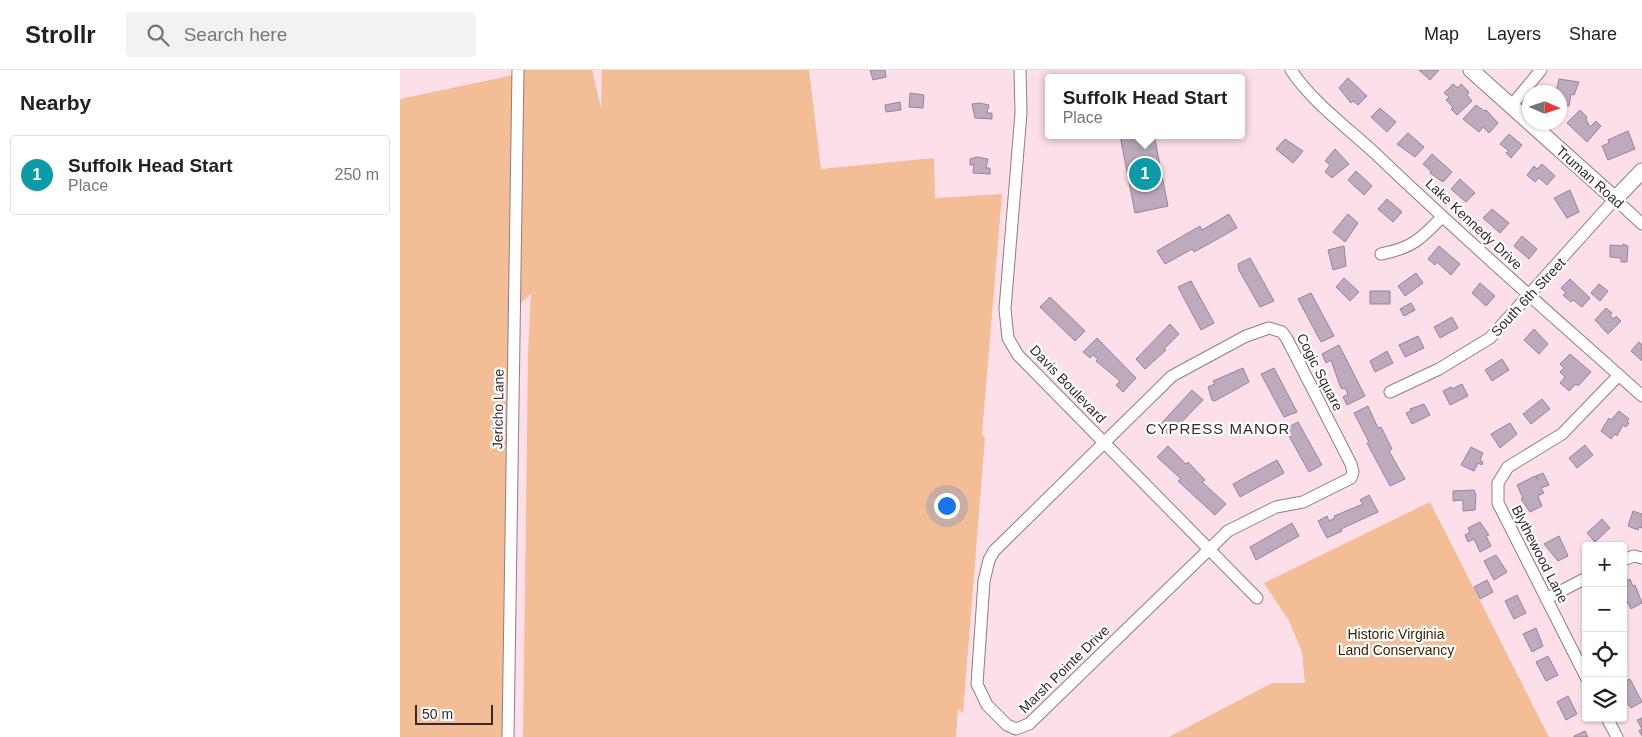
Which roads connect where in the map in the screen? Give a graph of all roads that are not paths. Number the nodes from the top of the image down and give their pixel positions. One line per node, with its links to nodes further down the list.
1 (1020, 70): 16 (street, Davis Boulevard)
2 (1291, 70): 9 (street, Lake Kennedy Drive)
3 (1471, 70): 6 (street, Truman Road)
4 (1542, 70): 6 (street)
5 (518, 76): 25 (street, Jericho Lane)
6 (1511, 106): 8 (street, Truman Road)
7 (1642, 170): 8 (street, South 6th Street)
8 (1615, 199): 10 (street, Truman Road); 12 (street, South 6th Street)
9 (1442, 216): 11 (street); 12 (street, Lake Kennedy Drive)
10 (1642, 224)
11 (1381, 254)
12 (1530, 296): 13 (street, Lake Kennedy Drive); 14 (street, South 6th Street)
13 (1619, 375): 15 (street, Lake Kennedy Drive); 22 (street, Blythewood Lane)
14 (1390, 392)
15 (1642, 396)
16 (1104, 442): 17 (street, Davis Boulevard); 17 (street, Cogic Square); 17 (street, Marsh Pointe Drive)
17 (1209, 548): 21 (street, Davis Boulevard)
18 (1642, 558): 19 (street)
19 (1627, 559)
20 (1582, 580): 22 (street)
21 (1257, 598)
22 (1546, 599): 23 (street, Blythewood Lane)
23 (1582, 668)
24 (1609, 722): 26 (street)
25 (508, 737)
26 (1617, 737)

